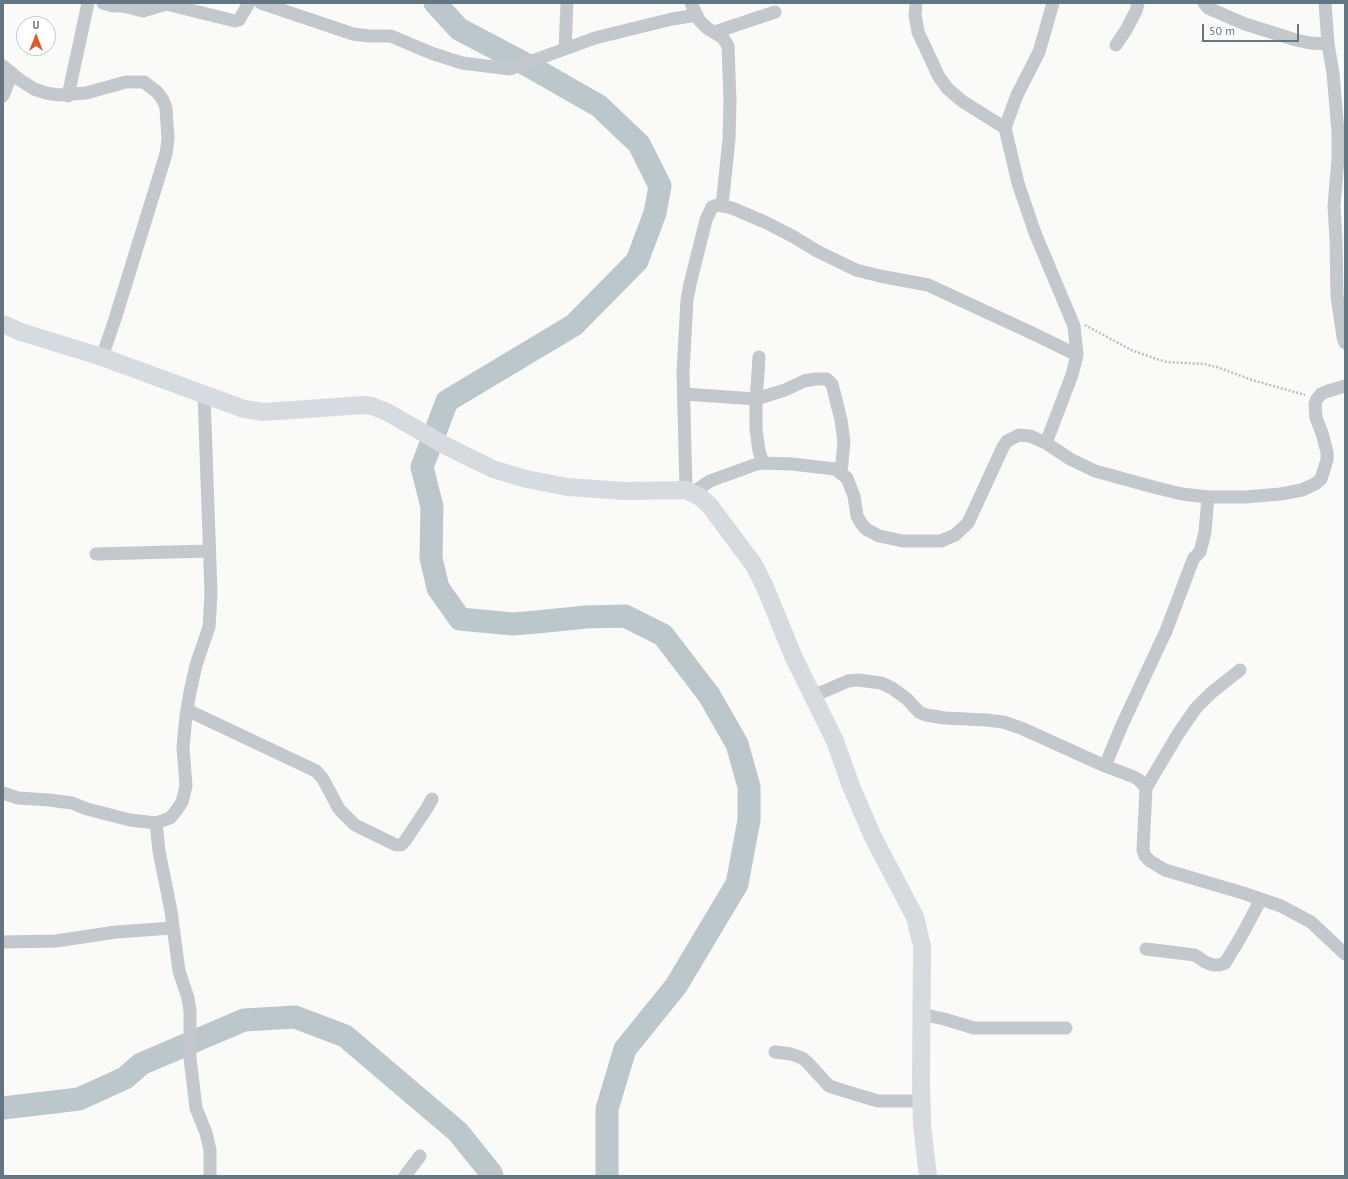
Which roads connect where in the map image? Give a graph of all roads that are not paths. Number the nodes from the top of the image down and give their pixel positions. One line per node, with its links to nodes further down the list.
1 (88, 3): 21 (street)
2 (103, 3): 12 (street)
3 (249, 3): 12 (street)
4 (261, 3): 18 (street)
5 (567, 3): 18 (street)
6 (691, 3): 14 (street)
7 (916, 3): 22 (street)
8 (1053, 3): 22 (street)
9 (1138, 3): 17 (street)
10 (1204, 3): 16 (street)
11 (1325, 3): 16 (street)
12 (120, 4)
13 (775, 12): 15 (street)
14 (697, 16): 15 (street); 18 (street)
15 (715, 32): 23 (street)
16 (1328, 44): 25 (street)
17 (1116, 45)
18 (565, 49)
19 (7, 70): 20 (street); 21 (street)
20 (3, 96)
21 (68, 96): 27 (street)
22 (1005, 128): 26 (street)
23 (722, 206): 26 (street); 31 (street)
24 (3, 324): 27 (street)
25 (1345, 344)
26 (1077, 355): 33 (street)
27 (102, 357): 30 (street)
28 (760, 357): 32 (street)
29 (1345, 386): 37 (street)
30 (204, 394): 36 (street); 38 (street)
31 (684, 394): 32 (street); 36 (street)
32 (756, 399): 34 (street); 35 (street)
33 (1046, 442): 35 (street); 37 (street)
34 (763, 463): 35 (street); 36 (street)
35 (841, 473)
36 (689, 491): 41 (street)
37 (1208, 497): 43 (street)
38 (209, 551): 39 (street); 42 (street)
39 (96, 554)
40 (1240, 670): 44 (street)
41 (813, 696): 43 (street); 53 (street)
42 (187, 710): 46 (street); 47 (street)
43 (1105, 766): 44 (street)
44 (1146, 788): 48 (street)
45 (3, 793): 47 (street)
46 (432, 799)
47 (156, 822): 49 (street)
48 (1261, 899): 51 (street); 52 (street)
49 (173, 928): 50 (street); 58 (street)
50 (3, 942)
51 (1146, 949)
52 (1345, 954)
53 (921, 1014): 54 (street); 56 (street)
54 (1066, 1028)
55 (775, 1052): 56 (street)
56 (921, 1101): 60 (street)
57 (420, 1156): 59 (street)
58 (210, 1176)
59 (405, 1176)
60 (928, 1176)

